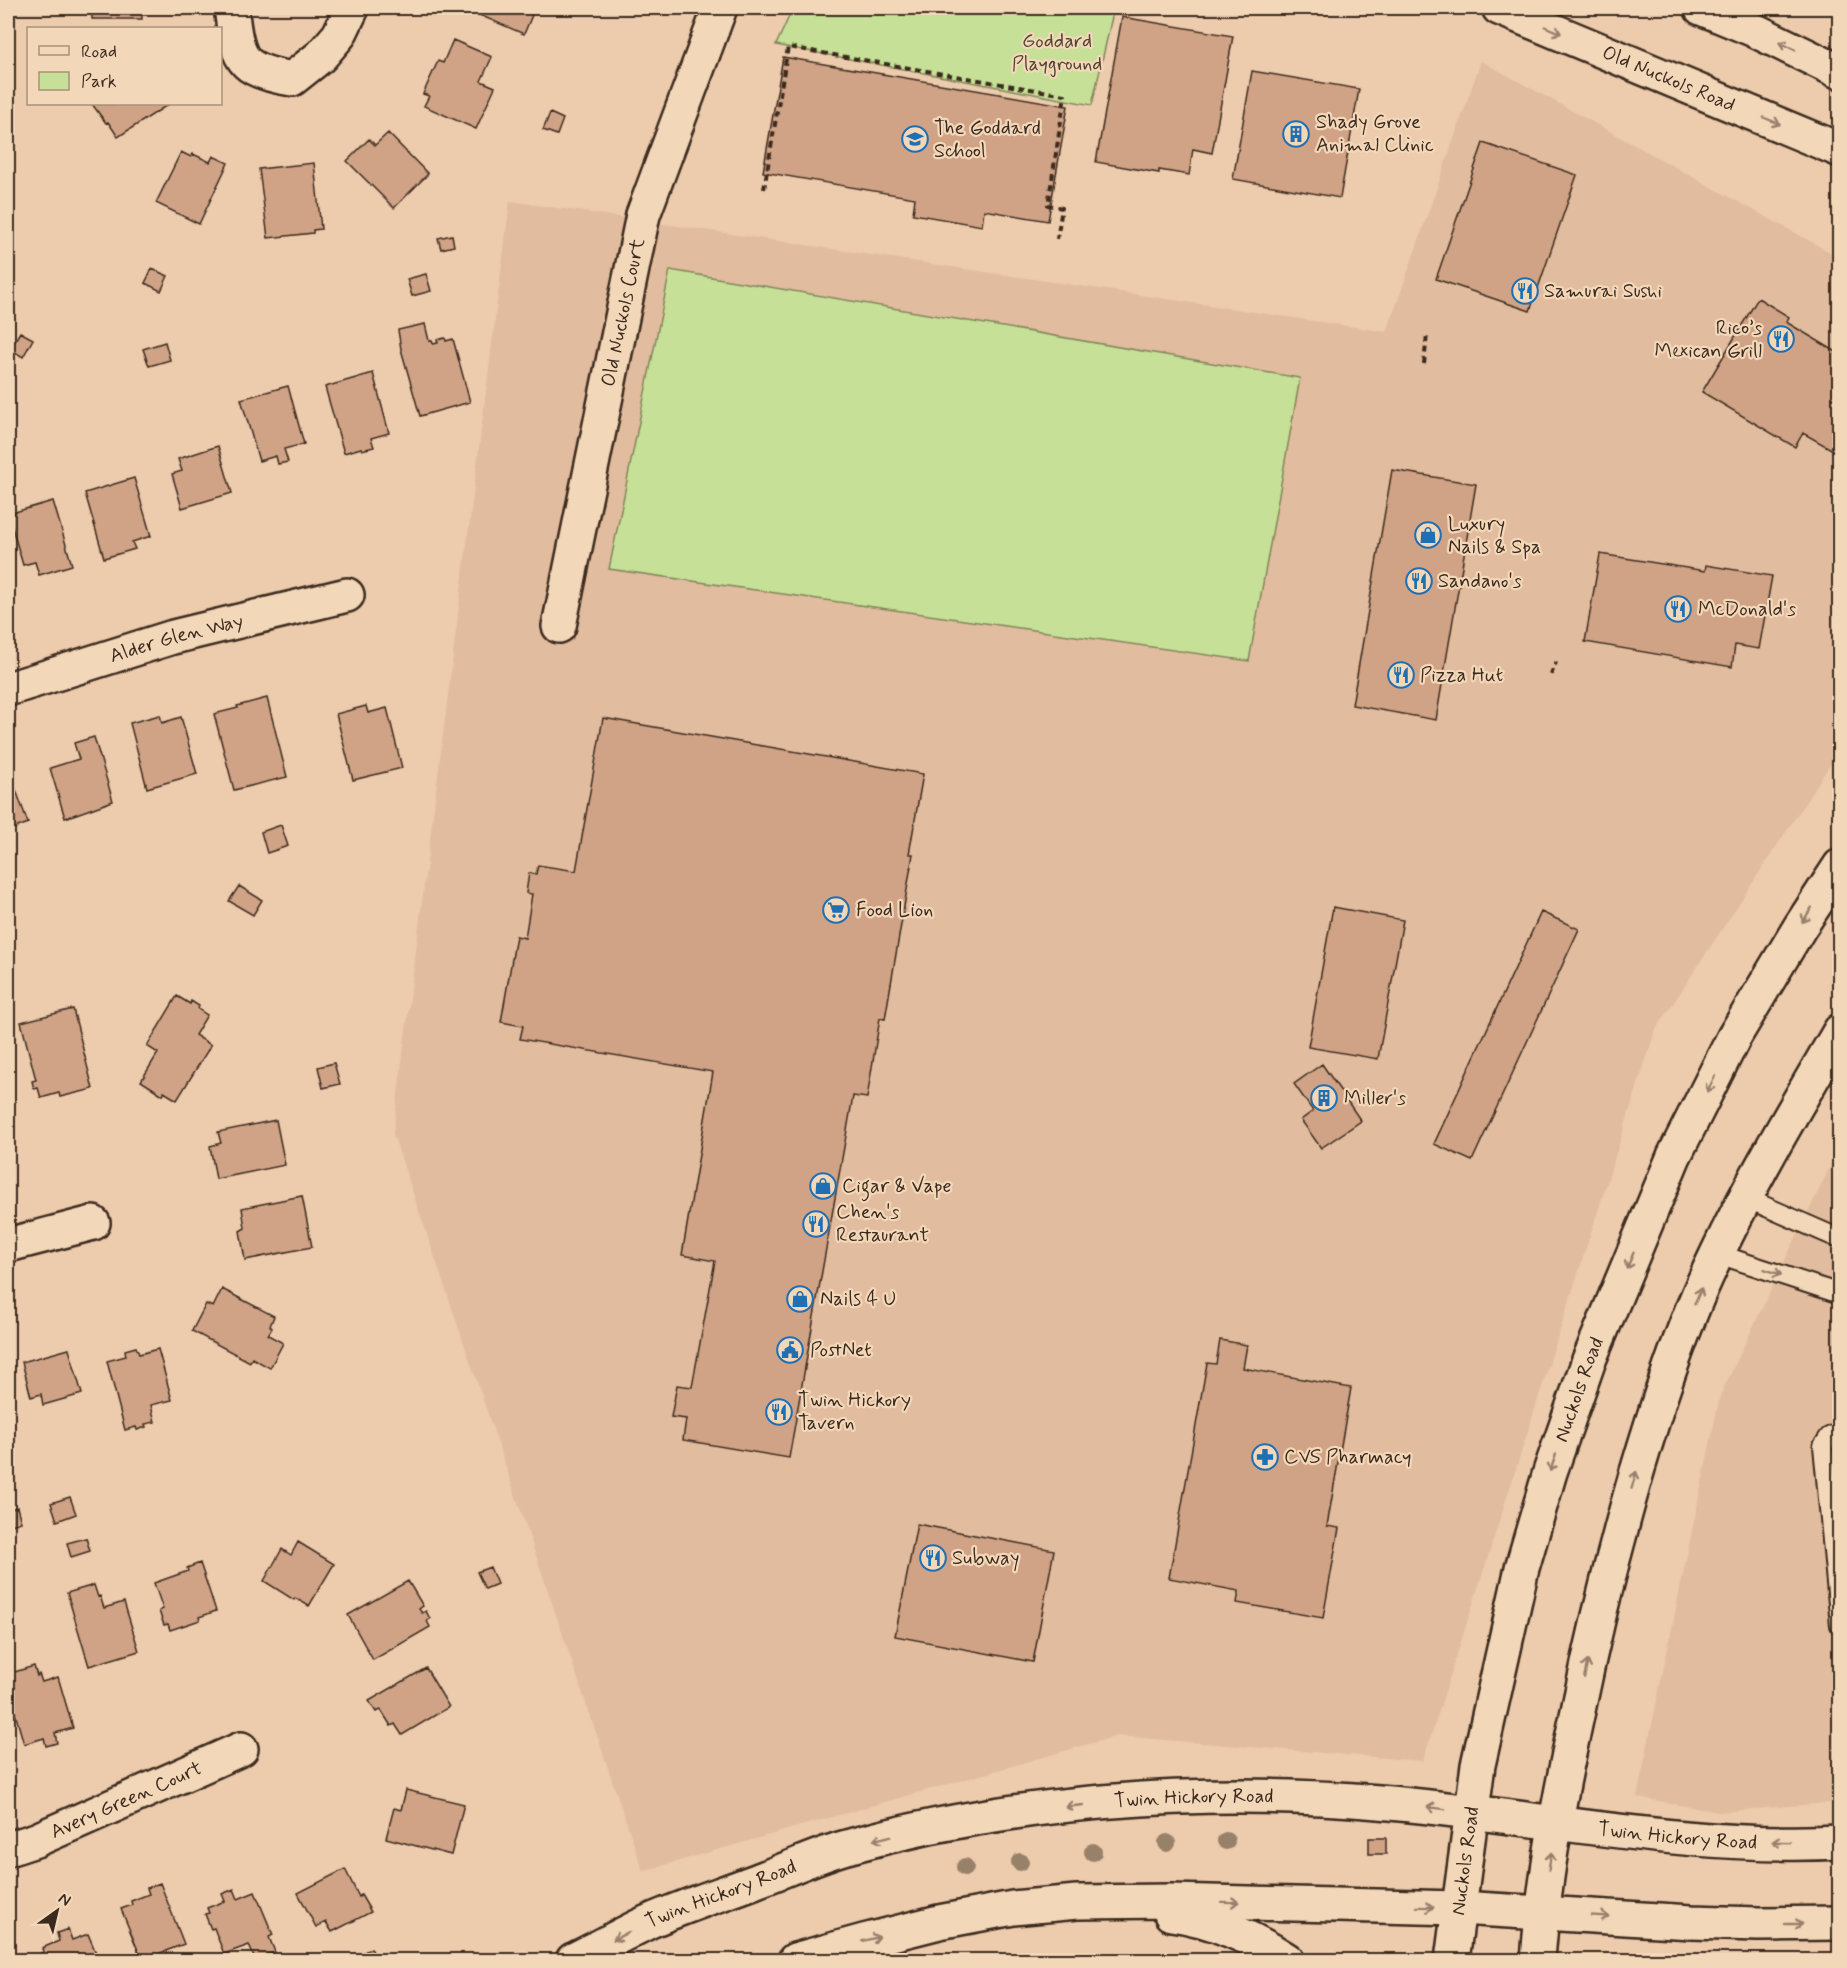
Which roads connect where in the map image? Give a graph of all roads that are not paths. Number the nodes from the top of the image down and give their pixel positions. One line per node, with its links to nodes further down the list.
1 (231, 8): 2 (main road)
2 (352, 8)
3 (720, 8): 9 (main road, Old Nuckols Court)
4 (1499, 8): 7 (main road, Old Nuckols Road, one-way to 7)
5 (1701, 8): 6 (main road, one-way to 5)
6 (1839, 72)
7 (1839, 150)
8 (347, 595): 10 (main road, Alder Glen Way)
9 (559, 627)
10 (8, 689)
11 (1839, 866): 22 (main road, Nuckols Road, one-way to 22)
12 (1839, 1031): 13 (main road)
13 (1746, 1198): 15 (lane); 17 (main road)
14 (93, 1223): 16 (main road)
15 (1839, 1239)
16 (8, 1245)
17 (1718, 1254): 18 (lane, one-way to 18); 23 (main road, one-way to 17)
18 (1839, 1294)
19 (1839, 1432): 20 (lane)
20 (1839, 1625)
21 (241, 1749): 25 (main road, Avery Green Court)
22 (1471, 1812): 23 (main road, Twin Hickory Road); 27 (main road, Nuckols Road); 30 (main road, Twin Hickory Road, one-way to 30)
23 (1556, 1824): 24 (main road, Twin Hickory Road, one-way to 23); 28 (main road, one-way to 23)
24 (1839, 1842)
25 (8, 1849)
26 (1077, 1902): 27 (main road, one-way to 27); 31 (main road, one-way to 26); 32 (main road)
27 (1460, 1908): 28 (main road); 33 (main road, Nuckols Road)
28 (1541, 1912): 29 (main road, one-way to 29); 34 (main road)
29 (1839, 1923)
30 (573, 1960)
31 (795, 1960)
32 (1287, 1960)
33 (1452, 1960)
34 (1538, 1960)

